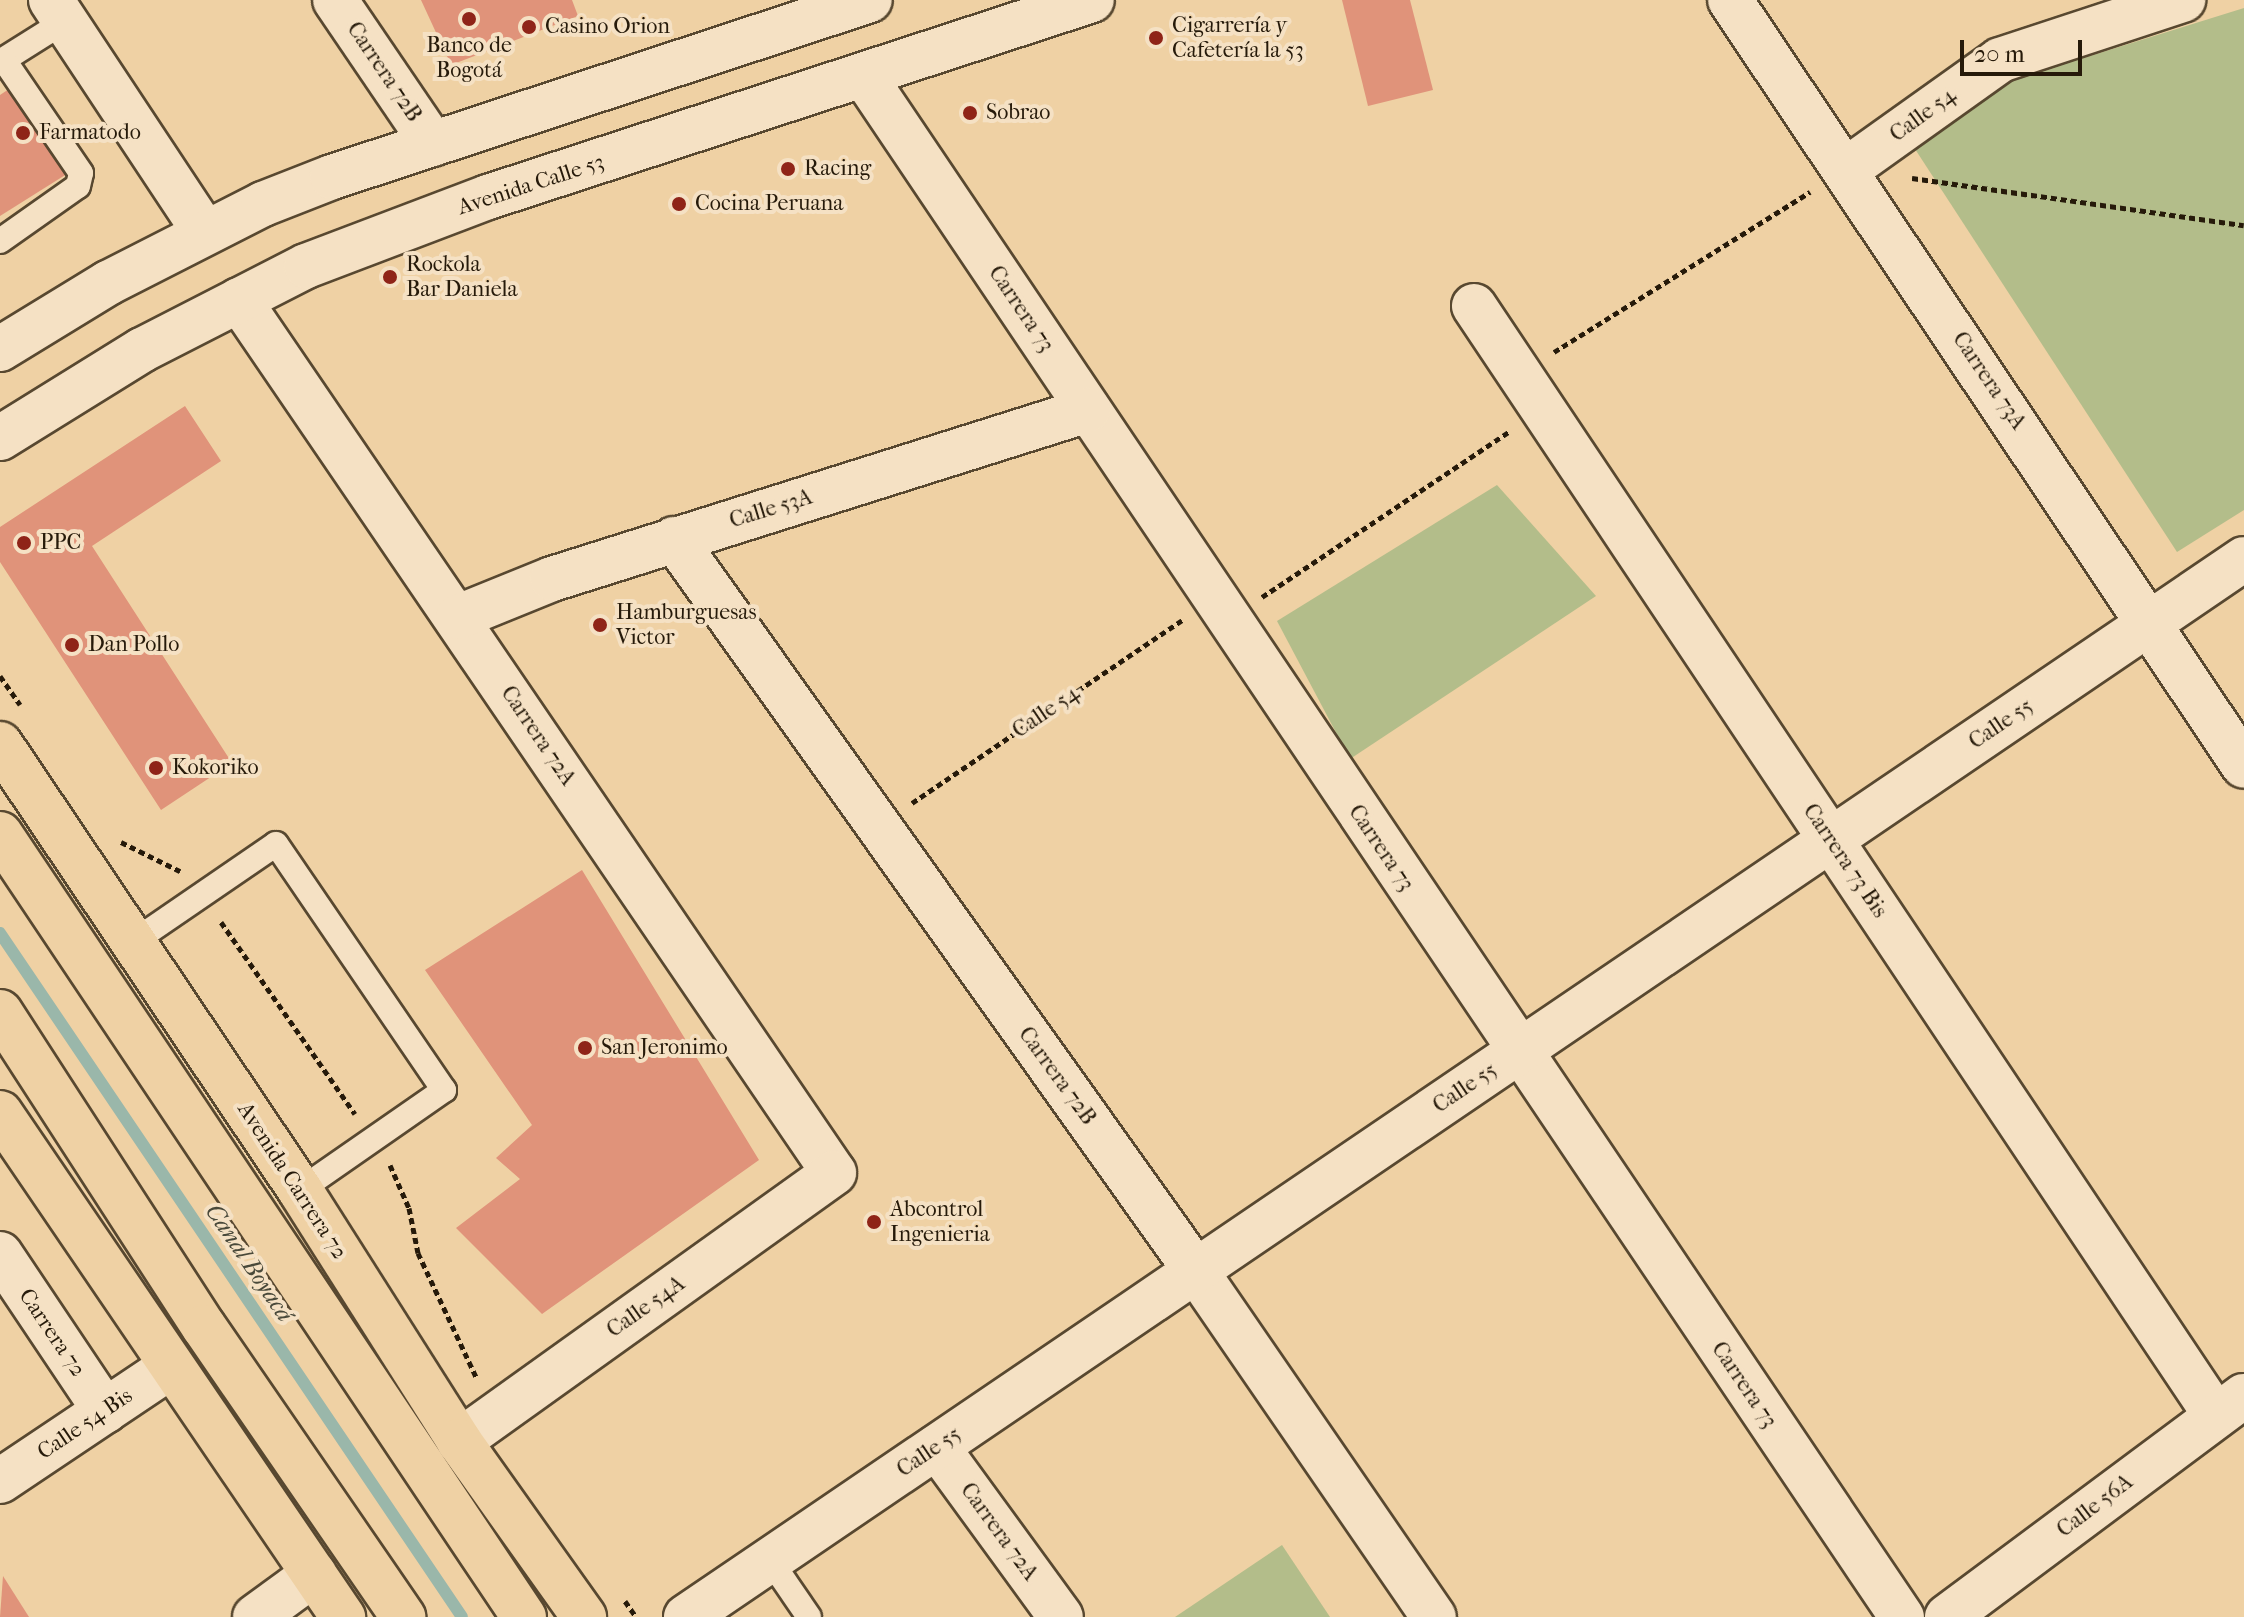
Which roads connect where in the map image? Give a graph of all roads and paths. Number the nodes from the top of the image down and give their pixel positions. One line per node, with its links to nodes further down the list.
1 (335, 0): 9 (street, Carrera 72B)
2 (870, 0): 9 (street)
3 (1092, 0): 8 (street, Avenida Calle 53)
4 (1730, 0): 10 (street, Carrera 73A)
5 (2183, 0): 10 (street, Calle 54)
6 (58, 11): 7 (lane); 13 (street)
7 (2, 61): 14 (lane)
8 (864, 76): 15 (street, Avenida Calle 53); 19 (street, Carrera 73)
9 (433, 144): 13 (street)
10 (1834, 177): 18 (path); 26 (street, Carrera 73A)
11 (1912, 178): 12 (path)
12 (2244, 225)
13 (204, 231): 17 (street)
14 (0, 241)
15 (239, 300): 21 (street, Avenida Calle 53); 25 (street, Carrera 72A)
16 (1474, 306): 18 (street, Carrera 73 Bis)
17 (0, 349)
18 (1519, 374): 20 (street, Carrera 73 Bis)
19 (1088, 410): 22 (street, Calle 53A); 24 (street, Carrera 73)
20 (1542, 410): 24 (path, Calle 54); 31 (street, Carrera 73 Bis)
21 (0, 438)
22 (674, 539): 25 (street, Calle 53A); 29 (street, Carrera 72B)
23 (2244, 559): 26 (street, Calle 55)
24 (1221, 609): 29 (path, Calle 54); 35 (street, Carrera 73)
25 (458, 617): 37 (street, Carrera 72A)
26 (2150, 624): 28 (street, Carrera 73A); 31 (street, Calle 55)
27 (0, 744): 33 (highway, Avenida Carrera 72)
28 (2244, 766)
29 (878, 825): 40 (street, Carrera 72B)
30 (0, 834): 32 (highway)
31 (1831, 840): 35 (street, Calle 55); 42 (street, Carrera 73 Bis)
32 (46, 904): 33 (highway); 47 (highway)
33 (133, 942): 38 (highway, Avenida Carrera 72); 38 (lane)
34 (0, 1012): 52 (highway)
35 (1518, 1052): 40 (street, Calle 55); 59 (street, Carrera 73)
36 (0, 1113): 41 (highway)
37 (834, 1173): 44 (street, Calle 54A)
38 (300, 1190): 44 (highway, Avenida Carrera 72)
39 (0, 1254): 43 (street, Carrera 72)
40 (1196, 1271): 45 (street, Calle 55); 58 (street, Carrera 72B)
41 (169, 1368): 43 (street, Calle 54 Bis); 49 (highway)
42 (2230, 1406): 60 (street, Calle 56A)
43 (105, 1411): 46 (street, Calle 54 Bis)
44 (459, 1441): 47 (highway); 54 (highway, Avenida Carrera 72)
45 (937, 1447): 48 (street, Calle 55); 57 (street, Carrera 72A)
46 (0, 1481)
47 (480, 1555): 53 (highway)
48 (770, 1560): 55 (street, Calle 55); 56 (lane)
49 (314, 1574): 50 (street); 51 (highway)
50 (255, 1617)
51 (343, 1617)
52 (403, 1617)
53 (524, 1617)
54 (584, 1617)
55 (686, 1617)
56 (809, 1617)
57 (1061, 1617)
58 (1434, 1617)
59 (1902, 1617)
60 (1947, 1617)

